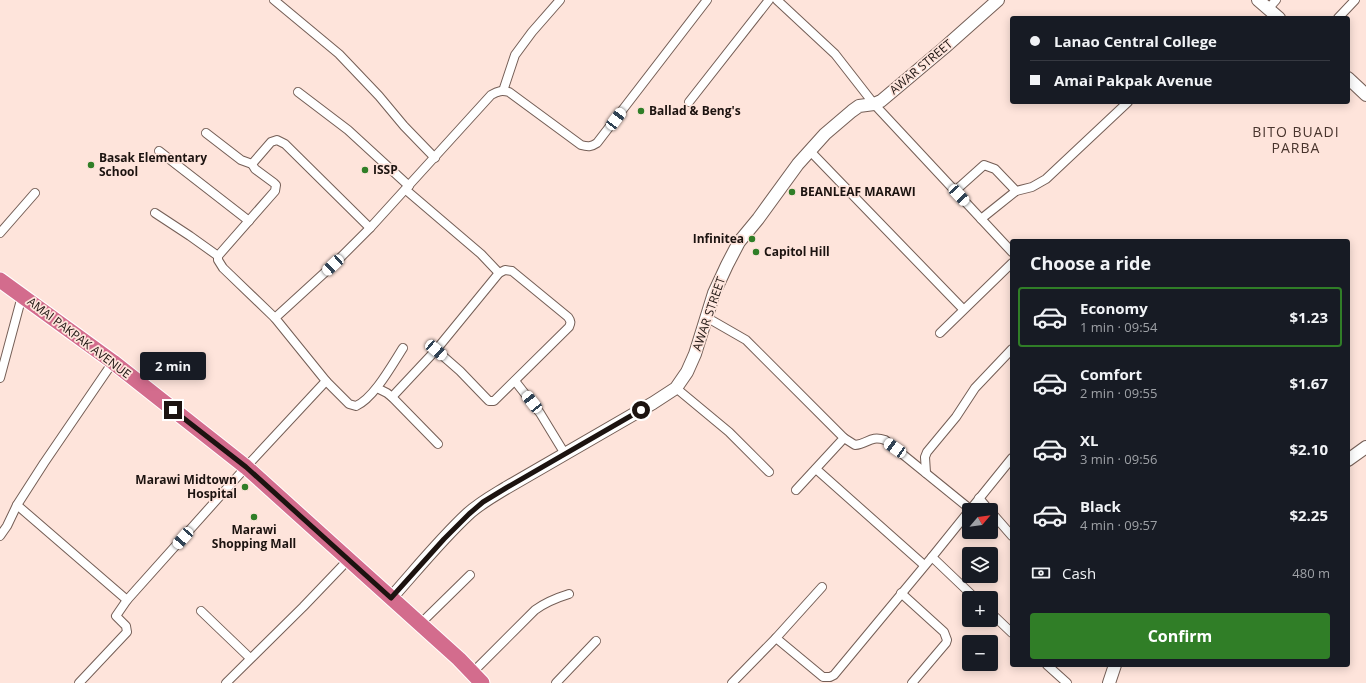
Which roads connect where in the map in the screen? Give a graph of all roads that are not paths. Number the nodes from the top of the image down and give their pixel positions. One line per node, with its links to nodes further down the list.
1 (274, 0): 22 (street)
2 (560, 0): 13 (street)
3 (707, 0): 13 (street)
4 (769, 0): 16 (street)
5 (777, 0): 17 (street)
6 (998, 0): 17 (street, AWAR STREET)
7 (1258, 0): 9 (street)
8 (1355, 0): 11 (street)
9 (1272, 4): 10 (street)
10 (1278, 16)
11 (1340, 16)
12 (1350, 80): 15 (street)
13 (503, 91): 22 (street)
14 (298, 92): 24 (street)
15 (1366, 95)
16 (689, 102)
17 (874, 104): 21 (street, AWAR STREET); 25 (street)
18 (1126, 104): 26 (street)
19 (206, 133): 23 (street)
20 (159, 151): 30 (street)
21 (810, 151): 39 (street); 40 (street, AWAR STREET)
22 (435, 158): 24 (street)
23 (252, 164): 30 (street); 31 (street)
24 (407, 188): 31 (street); 36 (street)
25 (955, 191): 26 (street); 29 (street)
26 (1016, 191): 29 (street)
27 (35, 193): 32 (street)
28 (154, 213): 34 (street)
29 (982, 219): 33 (street)
30 (249, 221): 34 (street)
31 (370, 228): 41 (street)
32 (0, 233)
33 (1010, 250)
34 (218, 256): 41 (street)
35 (1010, 265): 39 (street)
36 (499, 273): 44 (street); 49 (street)
37 (0, 280): 38 (highway, AMAI PAKPAK AVENUE)
38 (22, 296): 46 (highway, AMAI PAKPAK AVENUE); 47 (street)
39 (963, 309): 42 (street)
40 (706, 317): 51 (street, AWAR STREET); 53 (street)
41 (275, 318): 48 (street)
42 (940, 333)
43 (403, 348): 50 (street)
44 (436, 350): 49 (street); 52 (street)
45 (1010, 351): 62 (street)
46 (112, 362): 59 (highway, AMAI PAKPAK AVENUE); 68 (street)
47 (0, 378)
48 (326, 381): 50 (street); 59 (street)
49 (515, 381): 56 (street)
50 (377, 388): 52 (street)
51 (676, 388): 56 (street, AWAR STREET); 61 (street)
52 (392, 397): 54 (street)
53 (844, 438): 60 (street); 62 (street)
54 (438, 444)
55 (1366, 447): 57 (street)
56 (566, 454): 81 (street, AWAR STREET)
57 (1350, 459)
58 (1010, 460): 64 (street)
59 (246, 467): 74 (highway, AMAI PAKPAK AVENUE); 82 (street)
60 (816, 468): 63 (street); 75 (street)
61 (769, 472)
62 (926, 473): 65 (street)
63 (796, 490)
64 (979, 498): 66 (street); 67 (street)
65 (962, 503)
66 (975, 503)
67 (983, 503)
68 (17, 505): 72 (street); 82 (street)
69 (962, 520): 73 (street)
70 (998, 520): 71 (street)
71 (1010, 534)
72 (0, 536)
73 (932, 557): 75 (street); 78 (street)
74 (349, 559): 81 (highway, AMAI PAKPAK AVENUE); 89 (street)
75 (924, 565): 79 (street)
76 (470, 575): 85 (street)
77 (822, 587): 87 (street)
78 (968, 591)
79 (901, 593): 87 (street); 97 (street)
80 (569, 594): 92 (street)
81 (391, 598): 85 (highway, AMAI PAKPAK AVENUE)
82 (127, 600): 93 (street)
83 (201, 611): 89 (street)
84 (998, 620): 86 (street)
85 (420, 624): 92 (highway, AMAI PAKPAK AVENUE)
86 (1010, 631)
87 (776, 638): 96 (street)
88 (596, 641): 95 (street)
89 (250, 658): 94 (street)
90 (1049, 667): 98 (street)
91 (1114, 667): 99 (street)
92 (477, 678)
93 (79, 683)
94 (226, 683)
95 (556, 683)
96 (732, 683)
97 (912, 683)
98 (1067, 683)
99 (1109, 683)

